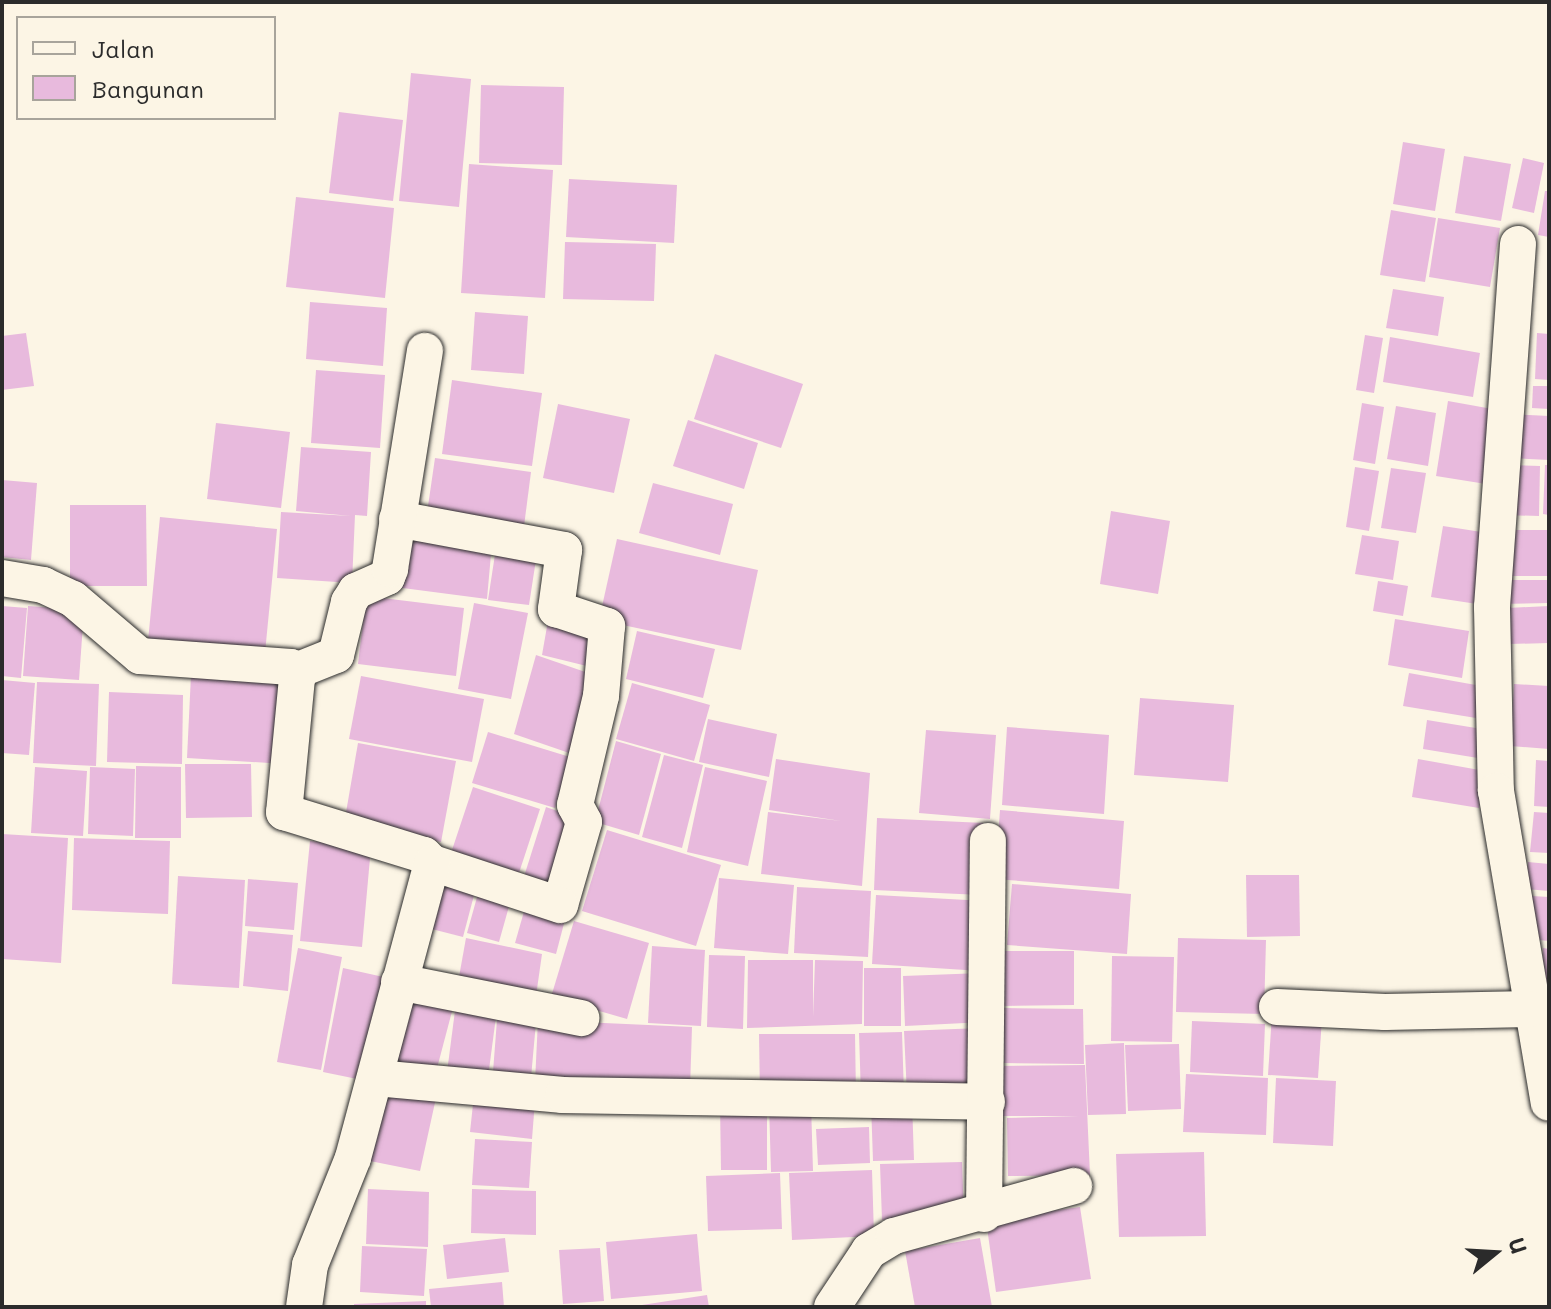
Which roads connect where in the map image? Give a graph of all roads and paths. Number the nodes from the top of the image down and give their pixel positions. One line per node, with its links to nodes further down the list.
1 (1518, 244): 10 (street)
2 (425, 351): 3 (street)
3 (397, 519): 5 (street); 7 (street)
4 (2, 578): 5 (street)
5 (296, 671): 7 (street)
6 (988, 841): 13 (street)
7 (432, 863): 8 (street)
8 (399, 982): 11 (street); 12 (street)
9 (1277, 1007): 10 (street)
10 (1530, 1009): 14 (street)
11 (581, 1018)
12 (376, 1078): 13 (street); 17 (street)
13 (987, 1102): 16 (street)
14 (1549, 1103)
15 (1074, 1186): 16 (street)
16 (984, 1214): 18 (street)
17 (304, 1307)
18 (832, 1307)

